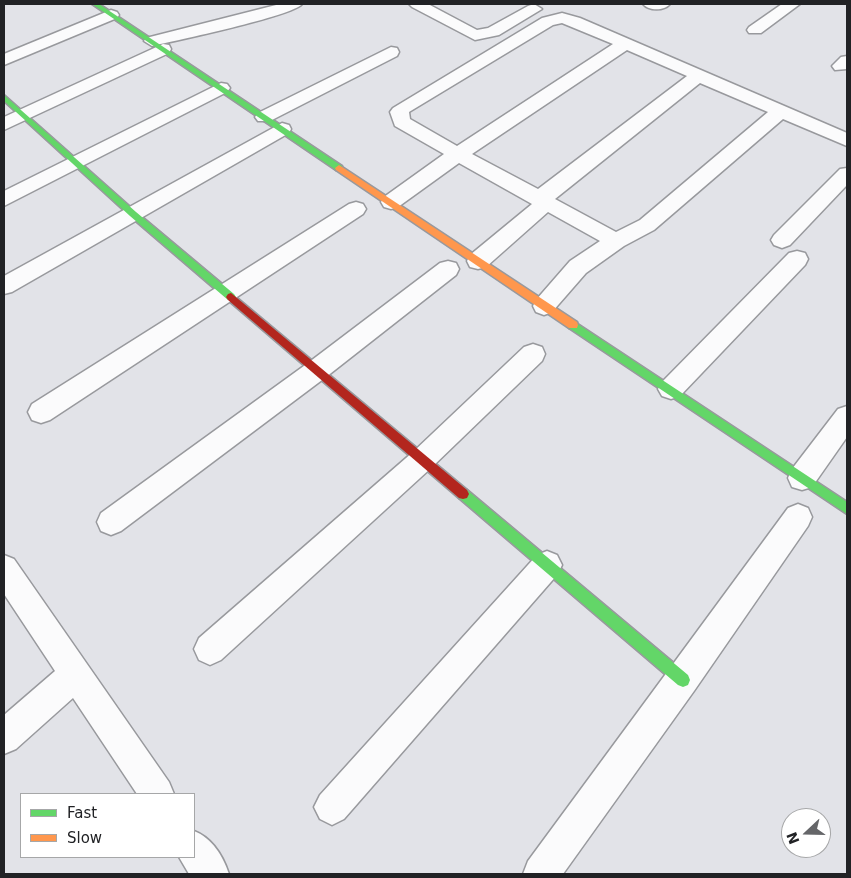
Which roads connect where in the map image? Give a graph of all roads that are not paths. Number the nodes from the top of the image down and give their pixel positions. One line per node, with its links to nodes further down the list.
1 (95, 4): 8 (street)
2 (419, 4): 3 (street)
3 (543, 4)
4 (651, 4): 5 (street)
5 (662, 4)
6 (792, 4): 9 (street)
7 (284, 5): 11 (street)
8 (111, 15): 11 (street); 13 (street)
9 (755, 30)
10 (625, 44): 14 (street); 23 (street); 23 (street)
11 (157, 45): 15 (street); 18 (street)
12 (391, 52): 19 (street)
13 (4, 60)
14 (698, 76): 17 (street); 27 (street)
15 (221, 88): 19 (street); 24 (street)
16 (4, 97): 18 (street)
17 (780, 112): 22 (street); 32 (street)
18 (24, 115): 20 (street); 24 (street)
19 (264, 117): 21 (street)
20 (4, 124)
21 (282, 129): 28 (street); 30 (street)
22 (847, 140)
23 (458, 154): 27 (street); 28 (street)
24 (76, 162): 26 (street); 30 (street)
25 (847, 174): 31 (street)
26 (4, 199)
27 (543, 200): 32 (street); 34 (street)
28 (390, 202): 34 (street)
29 (356, 209): 37 (street)
30 (133, 214): 36 (street); 37 (street)
31 (782, 240)
32 (616, 241): 38 (street)
33 (797, 259): 41 (street)
34 (478, 261): 38 (street)
35 (448, 269): 40 (street)
36 (4, 286)
37 (226, 292): 40 (street); 42 (street)
38 (544, 306): 41 (street)
39 (533, 354): 44 (street)
40 (317, 370): 44 (street); 48 (street)
41 (671, 389): 45 (street)
42 (41, 412)
43 (847, 417): 45 (street)
44 (422, 460): 49 (street); 51 (street)
45 (802, 478): 46 (street)
46 (847, 508)
47 (798, 517): 53 (street)
48 (111, 522)
49 (547, 565): 53 (street); 56 (street)
50 (4, 569): 52 (street)
51 (210, 649)
52 (76, 674): 54 (street); 55 (street)
53 (683, 680): 57 (street)
54 (4, 737)
55 (156, 793)
56 (332, 807)
57 (541, 874)

